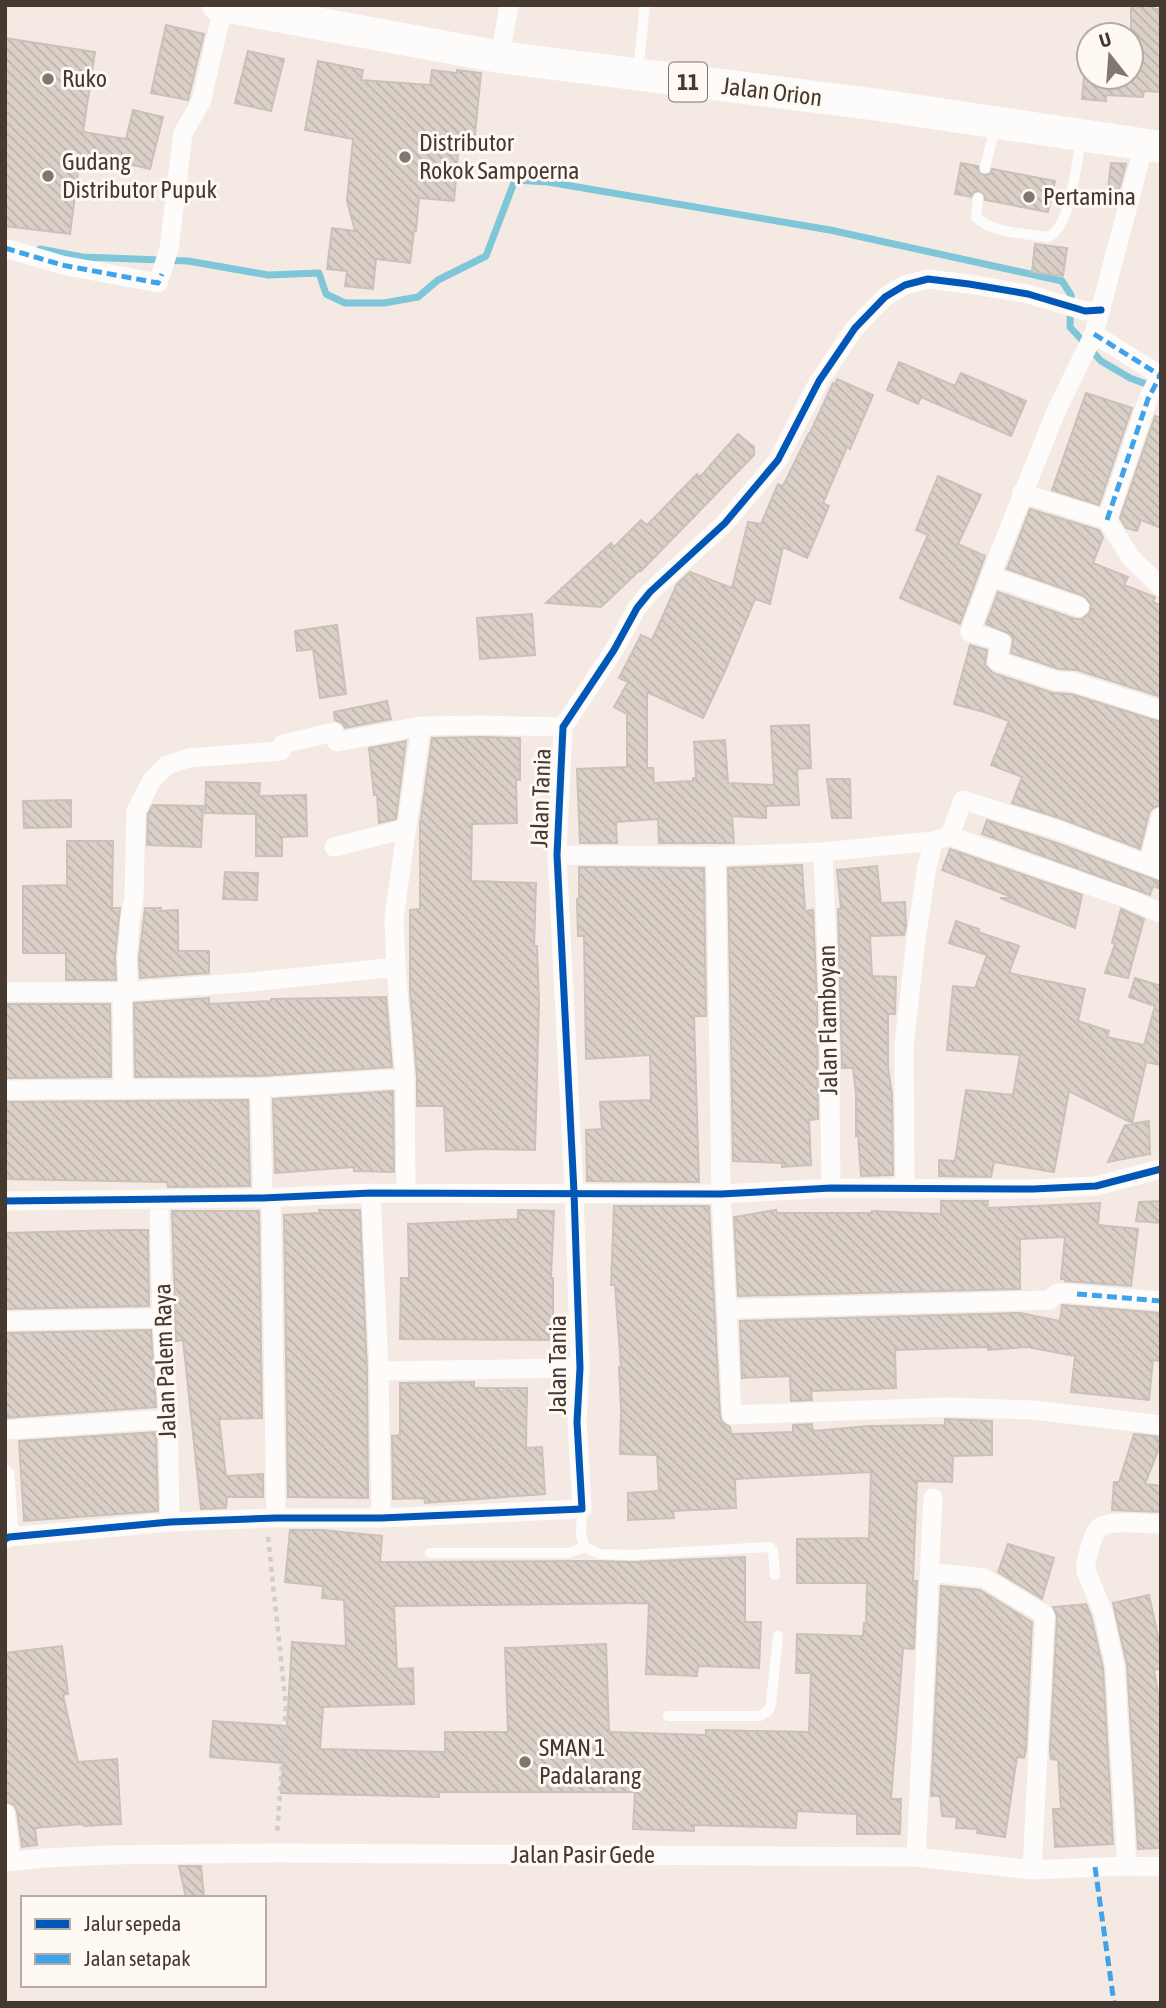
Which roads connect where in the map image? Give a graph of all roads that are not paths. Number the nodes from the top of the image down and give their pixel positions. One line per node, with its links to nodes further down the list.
1 (509, 5): 4 (street)
2 (645, 5): 5 (lane)
3 (220, 6): 4 (highway, Jalan Orion / 11); 11 (street)
4 (500, 57): 5 (highway, Jalan Orion / 11)
5 (637, 76): 6 (highway, Jalan Orion / 11)
6 (996, 123): 7 (highway, Jalan Orion / 11); 9 (lane)
7 (1082, 136): 8 (highway, Jalan Orion / 11); 10 (lane)
8 (1152, 146): 12 (street)
9 (985, 168)
10 (978, 198)
11 (5, 248)
12 (1093, 310): 13 (street); 22 (street, Jalan Tania)
13 (1090, 343): 14 (street); 15 (street)
14 (1160, 377): 16 (street)
15 (1023, 493): 16 (street); 17 (street)
16 (1107, 520): 18 (street)
17 (991, 576): 19 (street); 20 (street)
18 (1161, 587)
19 (1079, 607)
20 (1161, 710)
21 (421, 726): 22 (street); 24 (street); 34 (street)
22 (563, 727): 28 (street, Jalan Tania)
23 (1161, 817): 30 (street)
24 (405, 829): 26 (street); 32 (street)
25 (942, 839): 27 (street); 30 (street); 31 (street); 41 (street)
26 (334, 847)
27 (823, 852): 29 (street); 40 (street, Jalan Flamboyan)
28 (557, 855): 29 (street); 42 (street, Jalan Tania)
29 (716, 856): 45 (street)
30 (1154, 867)
31 (1158, 905)
32 (396, 967): 34 (street); 35 (street)
33 (5, 992): 34 (street)
34 (122, 992): 36 (street)
35 (405, 1078): 37 (street); 44 (street)
36 (123, 1088): 37 (street); 38 (street)
37 (260, 1088): 46 (street)
38 (5, 1090)
39 (1161, 1169): 41 (street)
40 (831, 1188): 41 (street); 45 (street)
41 (905, 1188)
42 (574, 1192): 44 (street); 45 (street); 53 (street, Jalan Tania)
43 (371, 1193): 44 (street); 46 (street); 54 (street)
44 (406, 1194)
45 (721, 1194): 50 (street)
46 (267, 1198): 47 (street); 61 (street)
47 (159, 1199): 48 (street); 51 (street, Jalan Palem Raya)
48 (5, 1201)
49 (1161, 1301): 50 (street)
50 (727, 1309): 56 (street)
51 (162, 1318): 52 (street); 55 (street, Jalan Palem Raya)
52 (5, 1321)
53 (580, 1368): 54 (street); 60 (street, Jalan Tania)
54 (379, 1371): 62 (street)
55 (167, 1419): 57 (street); 63 (street, Jalan Palem Raya)
56 (1161, 1426)
57 (5, 1430)
58 (5, 1475): 65 (street)
59 (933, 1498): 68 (street)
60 (582, 1509): 62 (street); 66 (lane, Jalan Tania)
61 (271, 1518): 62 (street); 63 (street)
62 (381, 1518)
63 (170, 1522): 65 (street)
64 (1161, 1524): 75 (street)
65 (7, 1538)
66 (585, 1547): 67 (lane); 69 (lane)
67 (430, 1553)
68 (930, 1572): 73 (street); 77 (street)
69 (775, 1575)
70 (778, 1636): 71 (lane)
71 (668, 1716)
72 (5, 1813): 74 (street)
73 (916, 1857): 74 (street, Jalan Pasir Gede); 77 (street, Jalan Pasir Gede)
74 (8, 1862)
75 (1127, 1866): 76 (street, Jalan Pasir Gede); 77 (street, Jalan Pasir Gede)
76 (1161, 1867)
77 (1032, 1870)

